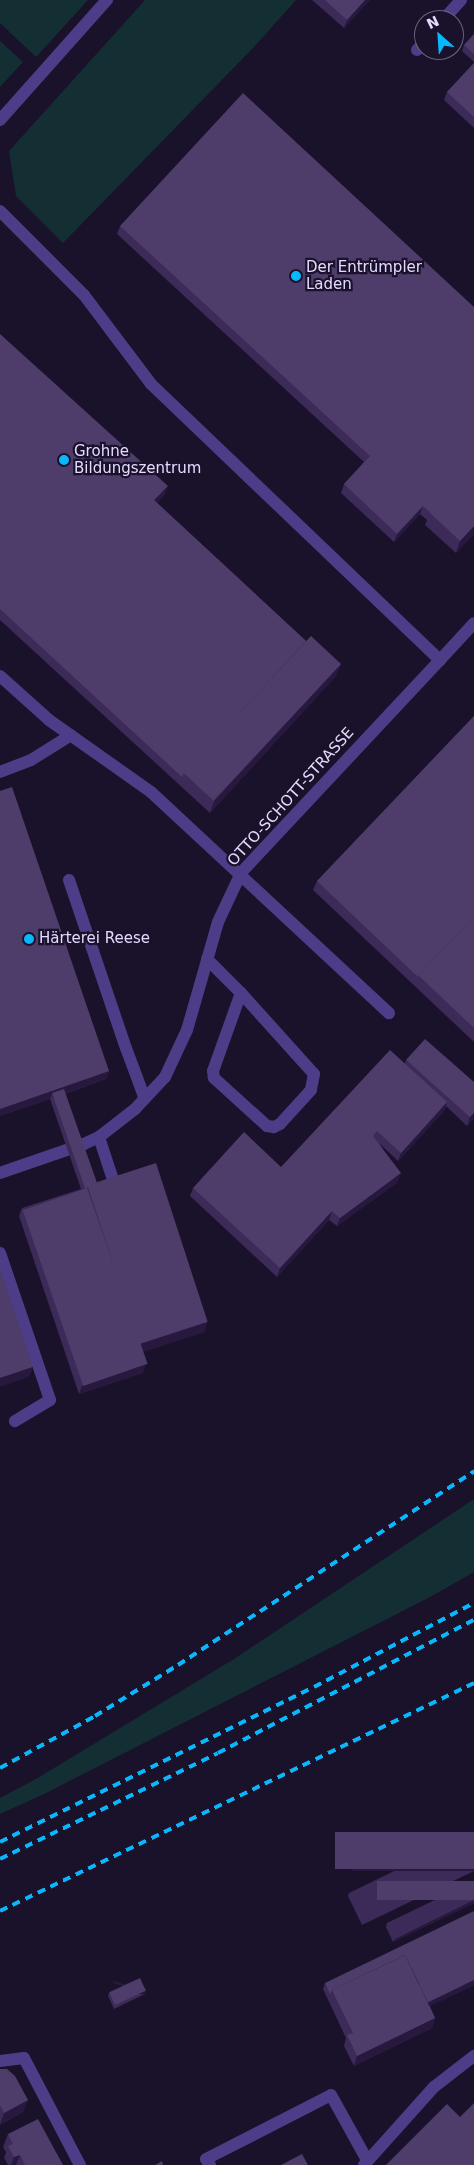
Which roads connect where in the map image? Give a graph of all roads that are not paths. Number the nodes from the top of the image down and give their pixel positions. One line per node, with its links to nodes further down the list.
1 (108, 0): 4 (street)
2 (461, 0): 3 (street)
3 (452, 10)
4 (0, 120)
5 (0, 211): 7 (street)
6 (474, 623): 7 (street, OTTO-SCHOTT-STRASSE)
7 (440, 660): 11 (street, OTTO-SCHOTT-STRASSE)
8 (0, 676): 9 (street)
9 (70, 735): 10 (street); 11 (street)
10 (0, 772)
11 (240, 873): 13 (street, OTTO-SCHOTT-STRASSE); 15 (street)
12 (69, 880): 16 (street)
13 (207, 959): 14 (street); 16 (street, OTTO-SCHOTT-STRASSE)
14 (240, 993): 14 (street)
15 (388, 1014)
16 (145, 1099): 17 (street, OTTO-SCHOTT-STRASSE)
17 (99, 1137): 18 (street, OTTO-SCHOTT-STRASSE); 19 (street)
18 (0, 1172)
19 (114, 1183)
20 (0, 1253): 21 (street)
21 (15, 1420)
22 (474, 2056): 24 (street)
23 (0, 2061): 25 (street)
24 (366, 2162): 26 (street)
25 (80, 2165)
26 (210, 2165)

